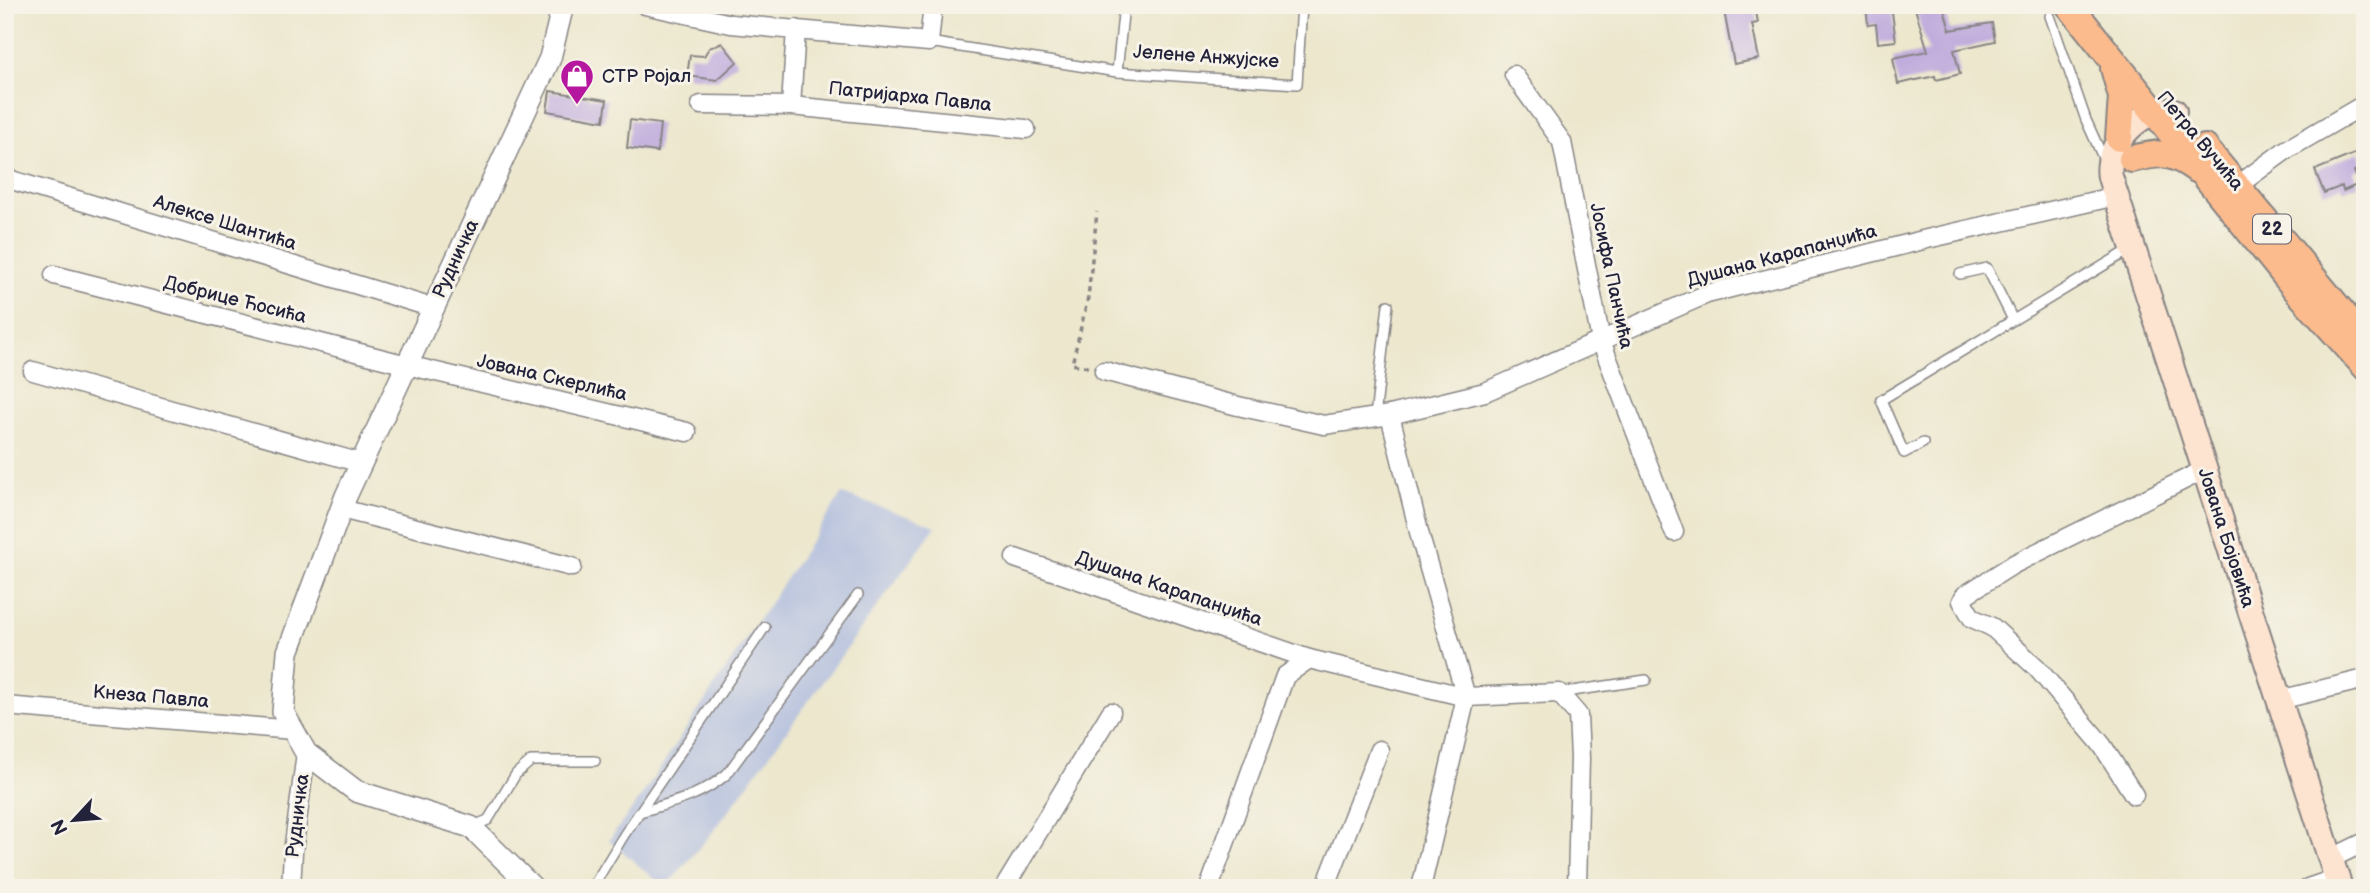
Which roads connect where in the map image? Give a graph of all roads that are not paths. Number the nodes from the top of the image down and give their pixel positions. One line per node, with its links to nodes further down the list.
1 (563, 5): 26 (street, Рудничка)
2 (645, 5): 8 (street, Јелене Анжујске)
3 (933, 5): 9 (street)
4 (1124, 5): 11 (lane, Јелене Анжујске)
5 (1302, 5): 11 (lane, Јелене Анжујске)
6 (2091, 5): 16 (main road, Петра Вучића / 22)
7 (2059, 11): 10 (main road, 22); 18 (lane)
8 (796, 29): 9 (street, Јелене Анжујске); 15 (street)
9 (929, 42): 11 (lane, Јелене Анжујске)
10 (2113, 59): 16 (main road, Петра Вучића / 22); 18 (main road)
11 (1117, 72)
12 (1514, 75): 29 (street, Јосифа Панчића)
13 (2365, 104): 21 (street)
14 (701, 105): 15 (street, Патријарха Павла)
15 (791, 106): 17 (street, Патријарха Павла)
16 (2170, 118): 18 (main road); 20 (main road, Петра Вучића / 22); 21 (main road, Петра Вучића / 22)
17 (1026, 129)
18 (2118, 170): 20 (main road); 22 (main road, Јована Бојовића); 29 (street, Душана Карапанџића)
19 (5, 178): 26 (street, Алексе Шантића)
20 (2210, 182): 31 (main road, Петра Вучића / 22)
21 (2237, 186): 28 (main road, Петра Вучића / 22)
22 (2132, 248): 27 (lane); 38 (main road, Јована Бојовића)
23 (1960, 274): 27 (lane)
24 (54, 275): 30 (street, Добрице Ћосића)
25 (1388, 305): 34 (lane)
26 (433, 308): 30 (street, Рудничка)
27 (2013, 320): 36 (lane)
28 (2360, 328)
29 (1601, 341): 34 (street, Душана Карапанџића); 40 (street, Јосифа Панчића)
30 (407, 365): 35 (street, Јована Скерлића); 37 (street, Рудничка)
31 (2365, 366)
32 (1104, 370): 34 (street, Душана Карапанџића)
33 (33, 371): 37 (street)
34 (1383, 416): 49 (street)
35 (687, 432)
36 (1923, 443)
37 (361, 463): 39 (street, Рудничка)
38 (2204, 470): 50 (main road, Јована Бојовића); 57 (street)
39 (341, 509): 42 (street); 53 (street, Рудничка)
40 (1674, 532)
41 (1015, 558): 45 (street, Душана Карапанџића)
42 (572, 567)
43 (858, 595): 58 (lane)
44 (765, 627): 58 (lane)
45 (1309, 659): 49 (street, Душана Карапанџића); 66 (street)
46 (2365, 679): 50 (street)
47 (1646, 680): 48 (lane)
48 (1559, 693): 49 (street, Душана Карапанџића); 69 (street)
49 (1466, 697): 68 (street)
50 (2279, 700): 61 (main road, Јована Бојовића)
51 (5, 706): 53 (street, Кнеза Павла)
52 (1111, 712): 65 (street)
53 (293, 730): 55 (street, Рудничка)
54 (1379, 750): 67 (street)
55 (306, 753): 59 (street); 62 (street, Рудничка)
56 (595, 761): 59 (lane)
57 (2134, 795)
58 (640, 812): 64 (lane)
59 (471, 827): 63 (street)
60 (2365, 842): 61 (street)
61 (2336, 875): 70 (street)
62 (290, 888)
63 (533, 888)
64 (592, 888)
65 (1004, 888)
66 (1209, 888)
67 (1325, 888)
68 (1421, 888)
69 (1577, 888)
70 (2308, 888)

